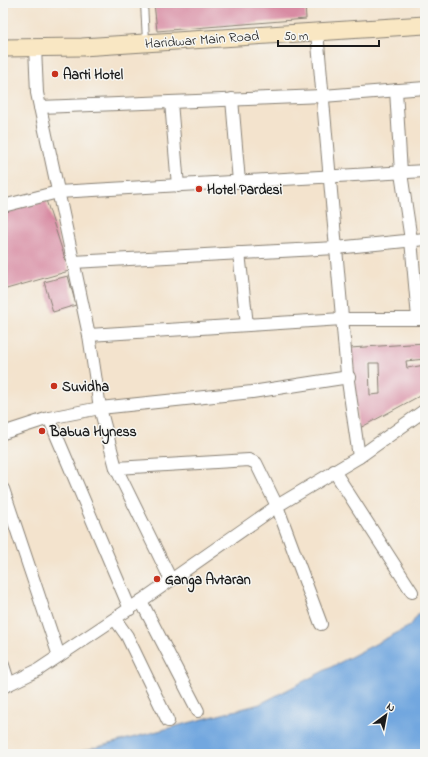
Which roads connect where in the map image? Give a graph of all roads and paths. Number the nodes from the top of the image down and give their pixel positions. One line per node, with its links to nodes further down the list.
1 (144, 3): 4 (lane)
2 (425, 25): 3 (main road, Haridwar Main Road)
3 (317, 32): 4 (main road, Haridwar Main Road); 9 (street)
4 (147, 43): 5 (main road, Haridwar Main Road)
5 (35, 47): 6 (main road, Haridwar Main Road); 12 (street)
6 (3, 48)
7 (425, 88): 8 (street)
8 (396, 90): 9 (street); 14 (street)
9 (323, 96): 10 (street); 15 (street)
10 (232, 99): 11 (street); 16 (street)
11 (171, 102): 12 (street); 17 (street)
12 (40, 107): 18 (street)
13 (425, 171): 14 (street)
14 (401, 173): 15 (street); 21 (street)
15 (330, 177): 16 (street); 22 (street)
16 (239, 182): 17 (street)
17 (178, 186): 18 (street)
18 (58, 192): 19 (street); 24 (street)
19 (3, 206)
20 (425, 239): 21 (street)
21 (411, 240): 22 (street); 26 (street)
22 (336, 248): 23 (street); 25 (street)
23 (239, 253): 24 (street); 27 (street)
24 (73, 262): 28 (street)
25 (342, 318): 26 (street); 27 (street); 29 (street)
26 (421, 319)
27 (247, 325): 28 (street)
28 (89, 335): 30 (street)
29 (349, 377): 30 (street); 34 (street)
30 (100, 408): 32 (street); 35 (street)
31 (425, 410): 34 (street)
32 (49, 418): 33 (street); 42 (street)
33 (3, 433)
34 (359, 457): 36 (street)
35 (116, 468): 38 (street); 39 (street)
36 (334, 471): 38 (street); 40 (street)
37 (3, 489): 45 (street)
38 (276, 506): 39 (street); 44 (street)
39 (171, 580): 41 (street)
40 (412, 592)
41 (141, 602): 42 (street); 48 (street)
42 (130, 609): 43 (street)
43 (114, 619): 45 (street); 49 (street)
44 (321, 624)
45 (59, 656): 47 (street)
46 (3, 665): 47 (street)
47 (6, 686)
48 (198, 711)
49 (168, 721)

